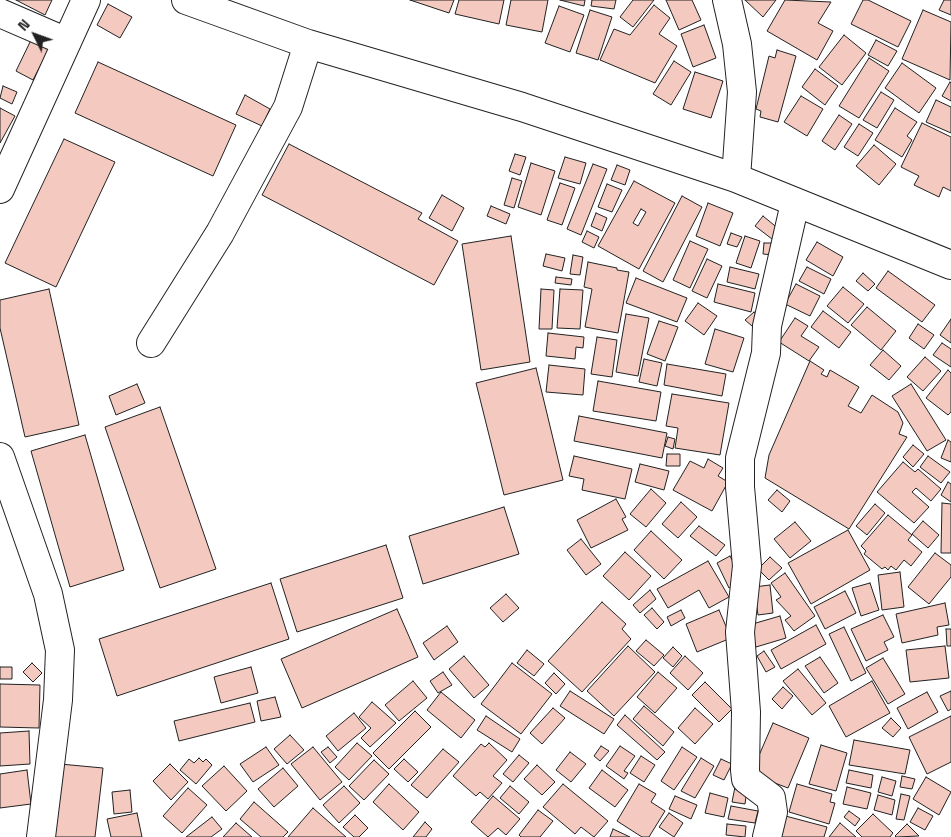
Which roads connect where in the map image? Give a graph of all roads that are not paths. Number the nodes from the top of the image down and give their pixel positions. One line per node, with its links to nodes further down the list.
1 (86, 0): 5 (street)
2 (186, 0): 6 (street)
3 (727, 0): 7 (street)
4 (0, 13): 5 (street)
5 (66, 42): 8 (street)
6 (308, 44): 7 (street); 11 (street)
7 (736, 178): 9 (street)
8 (0, 189)
9 (795, 203): 10 (street); 14 (street)
10 (951, 265)
11 (151, 343)
12 (0, 457): 13 (street)
13 (41, 837)
14 (766, 837)

